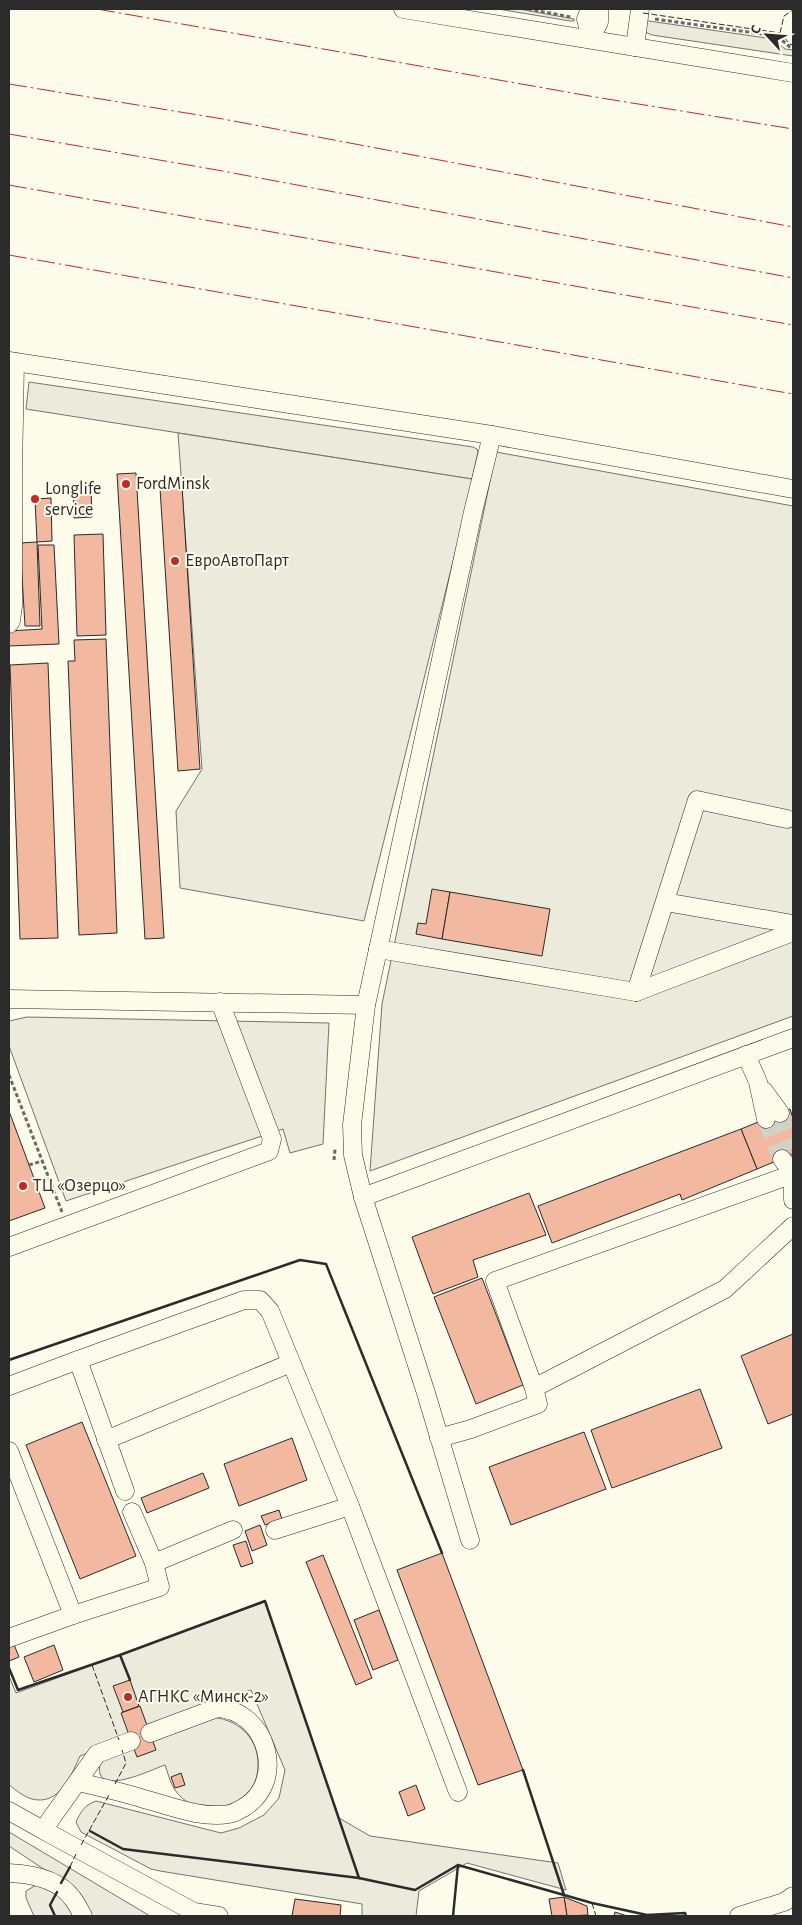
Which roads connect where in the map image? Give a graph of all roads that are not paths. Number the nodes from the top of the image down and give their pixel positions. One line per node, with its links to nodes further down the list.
1 (407, 9): 2 (street)
2 (439, 11): 5 (street)
3 (592, 12): 5 (street)
4 (639, 13): 6 (street)
5 (591, 39): 6 (street)
6 (635, 46): 7 (street)
7 (793, 73)
8 (12, 361): 9 (street); 10 (street)
9 (492, 435): 11 (street); 18 (street)
10 (11, 455): 12 (street)
11 (793, 489)
12 (11, 498): 13 (street)
13 (9, 624)
14 (787, 819): 15 (street)
15 (665, 902): 16 (street); 19 (street)
16 (793, 924)
17 (793, 932): 19 (street)
18 (378, 949): 19 (street); 22 (street)
19 (636, 992)
20 (9, 999): 21 (street)
21 (220, 1002): 22 (street); 30 (street)
22 (366, 1005): 27 (street)
23 (793, 1038): 24 (street)
24 (746, 1055): 25 (street); 27 (street)
25 (773, 1116)
26 (789, 1168): 28 (street); 34 (street)
27 (362, 1197): 35 (street)
28 (793, 1200)
29 (793, 1226): 34 (street)
30 (9, 1247)
31 (78, 1360): 32 (street); 33 (street); 36 (street)
32 (291, 1363): 36 (street); 39 (street)
33 (9, 1386)
34 (534, 1388): 35 (street)
35 (439, 1438): 43 (street)
36 (106, 1440): 38 (street)
37 (9, 1451): 45 (street)
38 (125, 1491)
39 (350, 1506): 42 (street); 50 (street)
40 (132, 1512): 44 (street)
41 (233, 1530): 44 (street)
42 (276, 1530)
43 (470, 1540)
44 (154, 1563): 45 (street)
45 (73, 1614): 46 (street)
46 (9, 1638)
47 (150, 1734): 49 (street)
48 (131, 1741): 49 (street)
49 (78, 1782): 52 (street)
50 (458, 1792)
51 (9, 1811): 52 (street)
52 (43, 1830): 56 (street)
53 (9, 1873): 55 (street)
54 (793, 1896): 57 (street)
55 (83, 1916)
56 (219, 1916)
57 (739, 1916)

